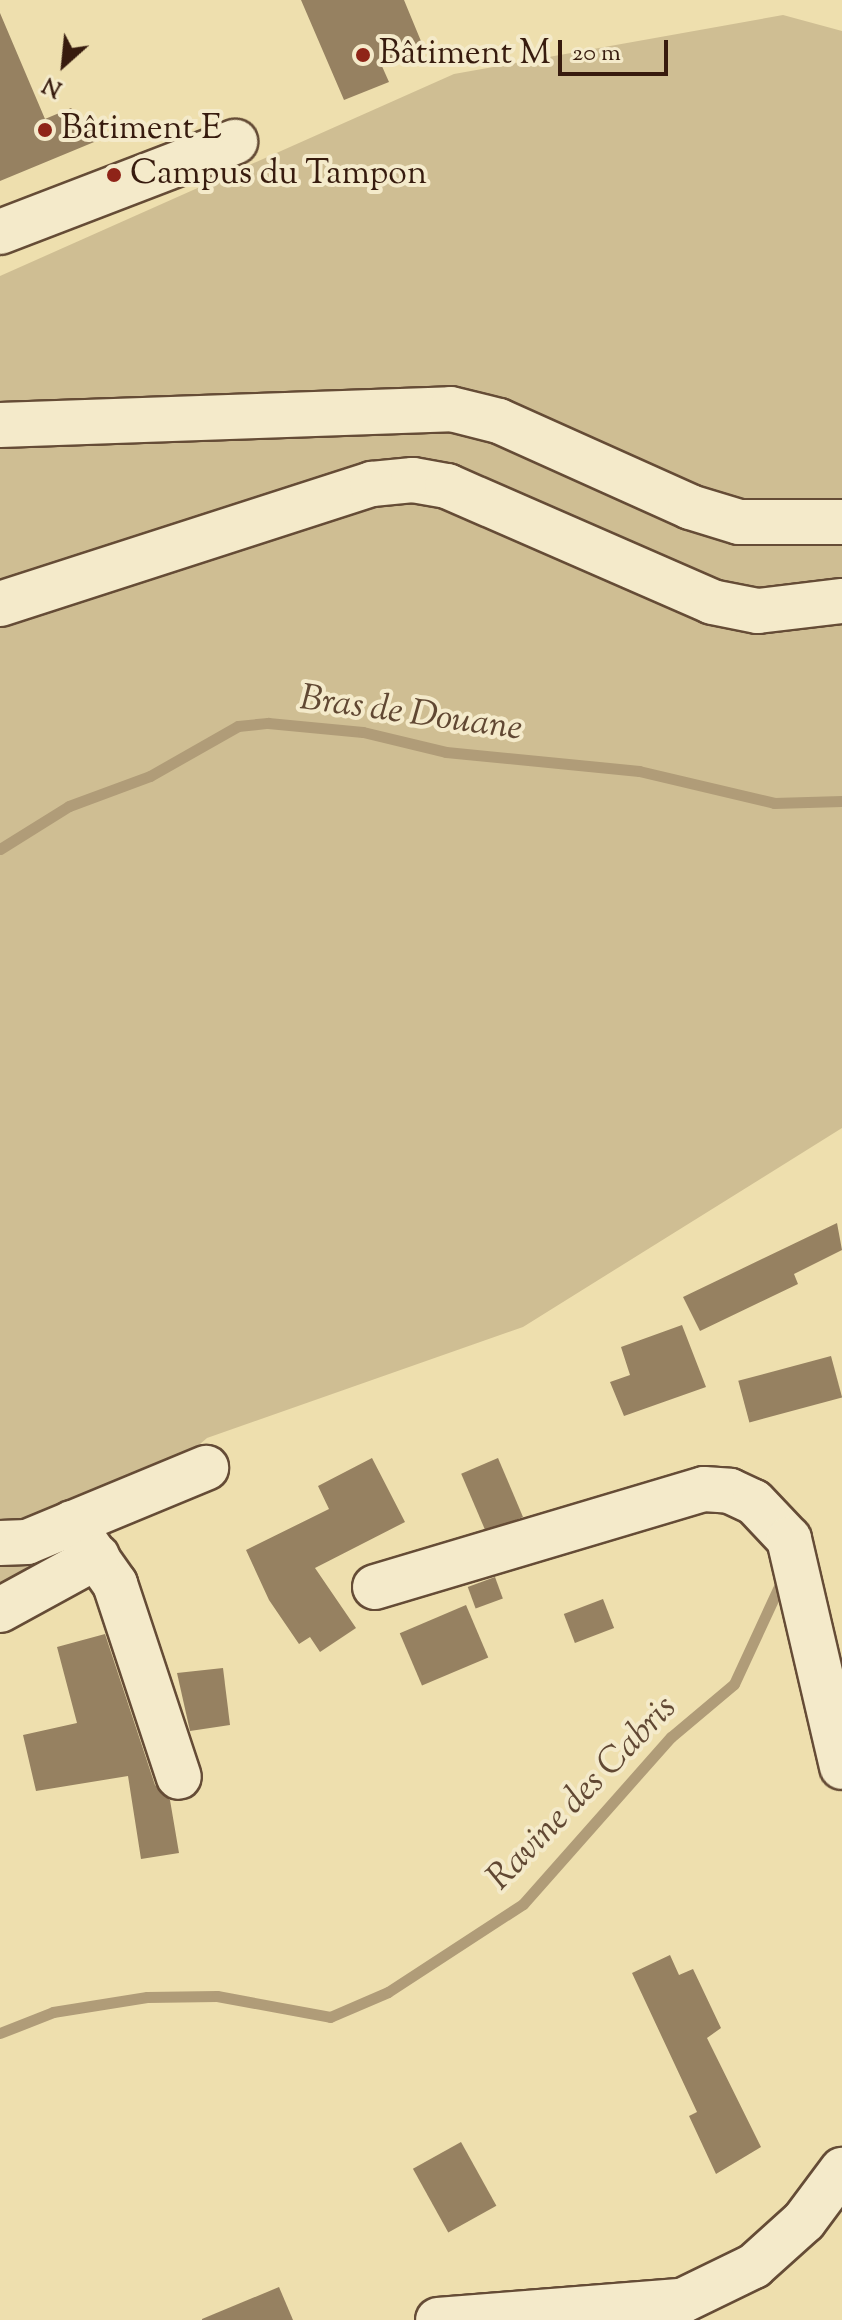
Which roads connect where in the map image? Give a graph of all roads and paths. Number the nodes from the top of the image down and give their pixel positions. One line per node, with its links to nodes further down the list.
1 (235, 142): 2 (street)
2 (0, 232)
3 (0, 425): 4 (street)
4 (842, 522)
5 (842, 601): 6 (street)
6 (0, 604)
7 (206, 1468): 8 (street)
8 (84, 1540): 9 (street); 11 (street); 13 (street)
9 (0, 1543)
10 (375, 1587): 12 (street)
11 (0, 1610)
12 (842, 1767)
13 (179, 1777)
14 (842, 2170): 15 (street)
15 (438, 2320)

